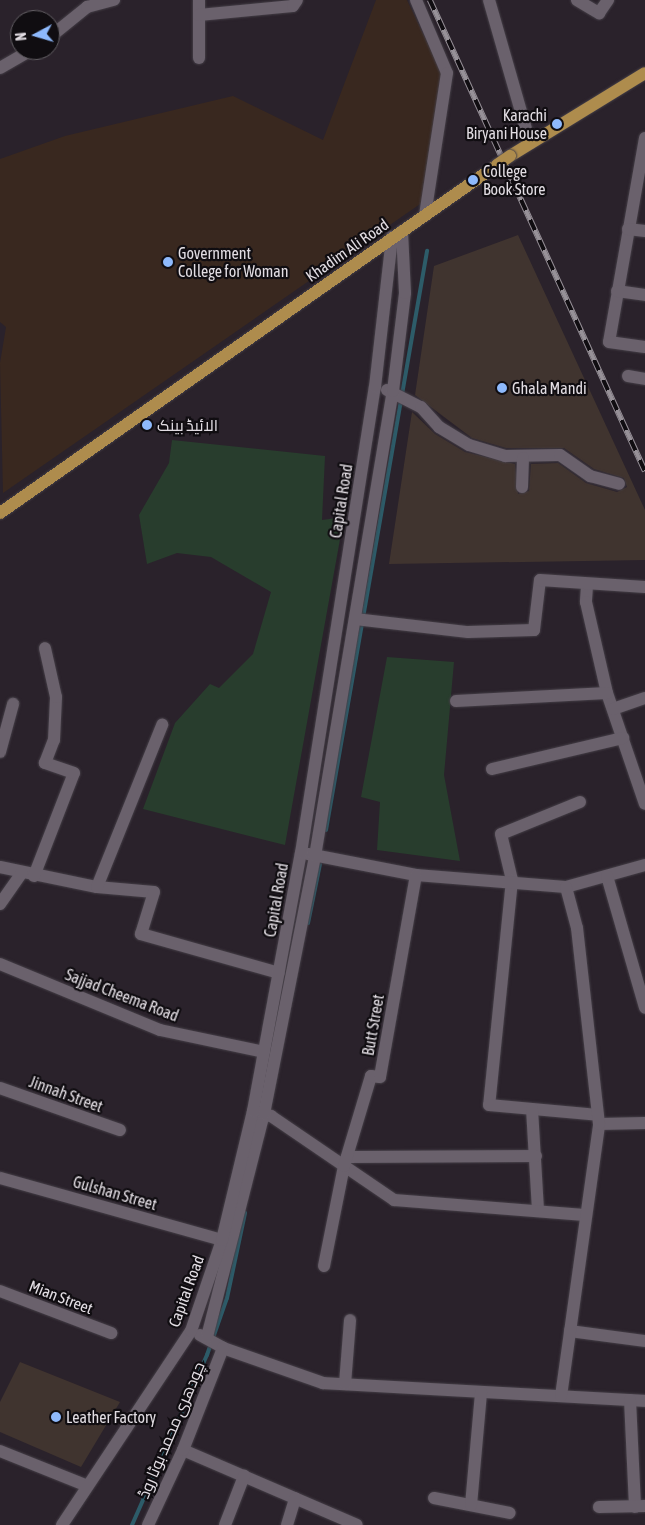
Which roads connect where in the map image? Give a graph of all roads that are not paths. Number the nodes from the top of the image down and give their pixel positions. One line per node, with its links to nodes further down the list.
1 (114, 0): 10 (street)
2 (198, 0): 9 (street)
3 (297, 0): 9 (street)
4 (416, 0): 18 (street)
5 (489, 0): 11 (street)
6 (497, 0): 11 (street)
7 (577, 0): 8 (street)
8 (608, 0)
9 (199, 15): 12 (street)
10 (60, 29)
11 (501, 51): 17 (street)
12 (199, 58)
13 (14, 60): 14 (street)
14 (0, 68)
15 (645, 73): 17 (main road, Khadim Ali Road)
16 (645, 138): 19 (street)
17 (530, 143): 18 (main road, Khadim Ali Road, bridge)
18 (425, 215): 21 (main road, Khadim Ali Road)
19 (628, 229): 20 (street); 22 (street)
20 (645, 231)
21 (397, 234): 27 (street, Capital Road); 28 (street); 32 (main road, Khadim Ali Road)
22 (617, 291): 23 (street); 24 (street)
23 (645, 295)
24 (645, 347)
25 (628, 376): 26 (street)
26 (645, 379)
27 (375, 387): 28 (street); 48 (street, Capital Road)
28 (394, 392): 29 (street); 35 (street)
29 (523, 458): 30 (street); 31 (street)
30 (619, 484)
31 (522, 487)
32 (0, 514)
33 (587, 586): 34 (street); 35 (street); 37 (street)
34 (645, 587)
35 (354, 619): 49 (street)
36 (45, 648): 52 (street)
37 (607, 693): 39 (street); 41 (street)
38 (645, 698): 41 (street)
39 (456, 701)
40 (13, 704): 44 (street)
41 (613, 709): 43 (street)
42 (162, 725): 56 (street)
43 (622, 738): 45 (street); 47 (street)
44 (0, 752)
45 (492, 769)
46 (580, 802): 55 (street)
47 (645, 804)
48 (301, 853): 49 (street); 60 (street, Capital Road)
49 (315, 856): 53 (street); 62 (street)
50 (645, 865): 54 (street)
51 (0, 867): 52 (street)
52 (28, 875): 56 (street); 58 (street)
53 (416, 876): 55 (street); 70 (street, Butt Street)
54 (607, 876): 57 (street); 61 (street)
55 (512, 880): 57 (street); 64 (street)
56 (97, 887): 60 (street)
57 (566, 887): 66 (street)
58 (0, 904)
59 (0, 964): 62 (street, Sajjad Cheema Road)
60 (279, 973): 62 (street, Capital Road)
61 (645, 1008)
62 (272, 1056): 65 (street, Capital Road)
63 (0, 1088): 68 (street, Jinnah Street)
64 (532, 1109): 66 (street); 69 (street)
65 (264, 1114): 70 (street); 74 (street, Capital Road); 81 (street)
66 (599, 1119): 67 (street); 73 (street)
67 (645, 1123)
68 (120, 1130)
69 (536, 1156): 70 (street); 72 (street)
70 (346, 1162): 72 (street); 75 (street)
71 (0, 1178): 74 (street, Gulshan Street)
72 (538, 1212): 73 (street)
73 (584, 1215): 79 (street)
74 (222, 1240): 78 (street, Capital Road)
75 (324, 1266)
76 (0, 1291): 80 (street, Mian Street)
77 (350, 1320): 84 (street)
78 (191, 1331): 81 (street); 92 (street, Capital Road)
79 (570, 1331): 82 (street); 86 (street)
80 (111, 1333)
81 (208, 1338): 83 (street)
82 (645, 1342)
83 (223, 1348): 84 (street); 89 (street, چودھری محمد بوٹا روڈ)
84 (344, 1384): 85 (street)
85 (481, 1392): 86 (street); 95 (street)
86 (561, 1396): 87 (street)
87 (630, 1400): 88 (street); 96 (street)
88 (645, 1401)
89 (184, 1450): 91 (street); 100 (street, چودھری محمد بوٹا روڈ)
90 (0, 1451): 92 (street)
91 (244, 1476): 93 (street); 101 (street)
92 (85, 1485): 99 (street, Capital Road)
93 (295, 1498): 102 (street); 103 (street)
94 (434, 1498): 95 (street)
95 (471, 1505): 98 (street)
96 (640, 1506): 97 (street)
97 (599, 1507)
98 (510, 1513)
99 (62, 1525)
100 (148, 1525)
101 (225, 1525)
102 (287, 1525)
103 (357, 1525)

